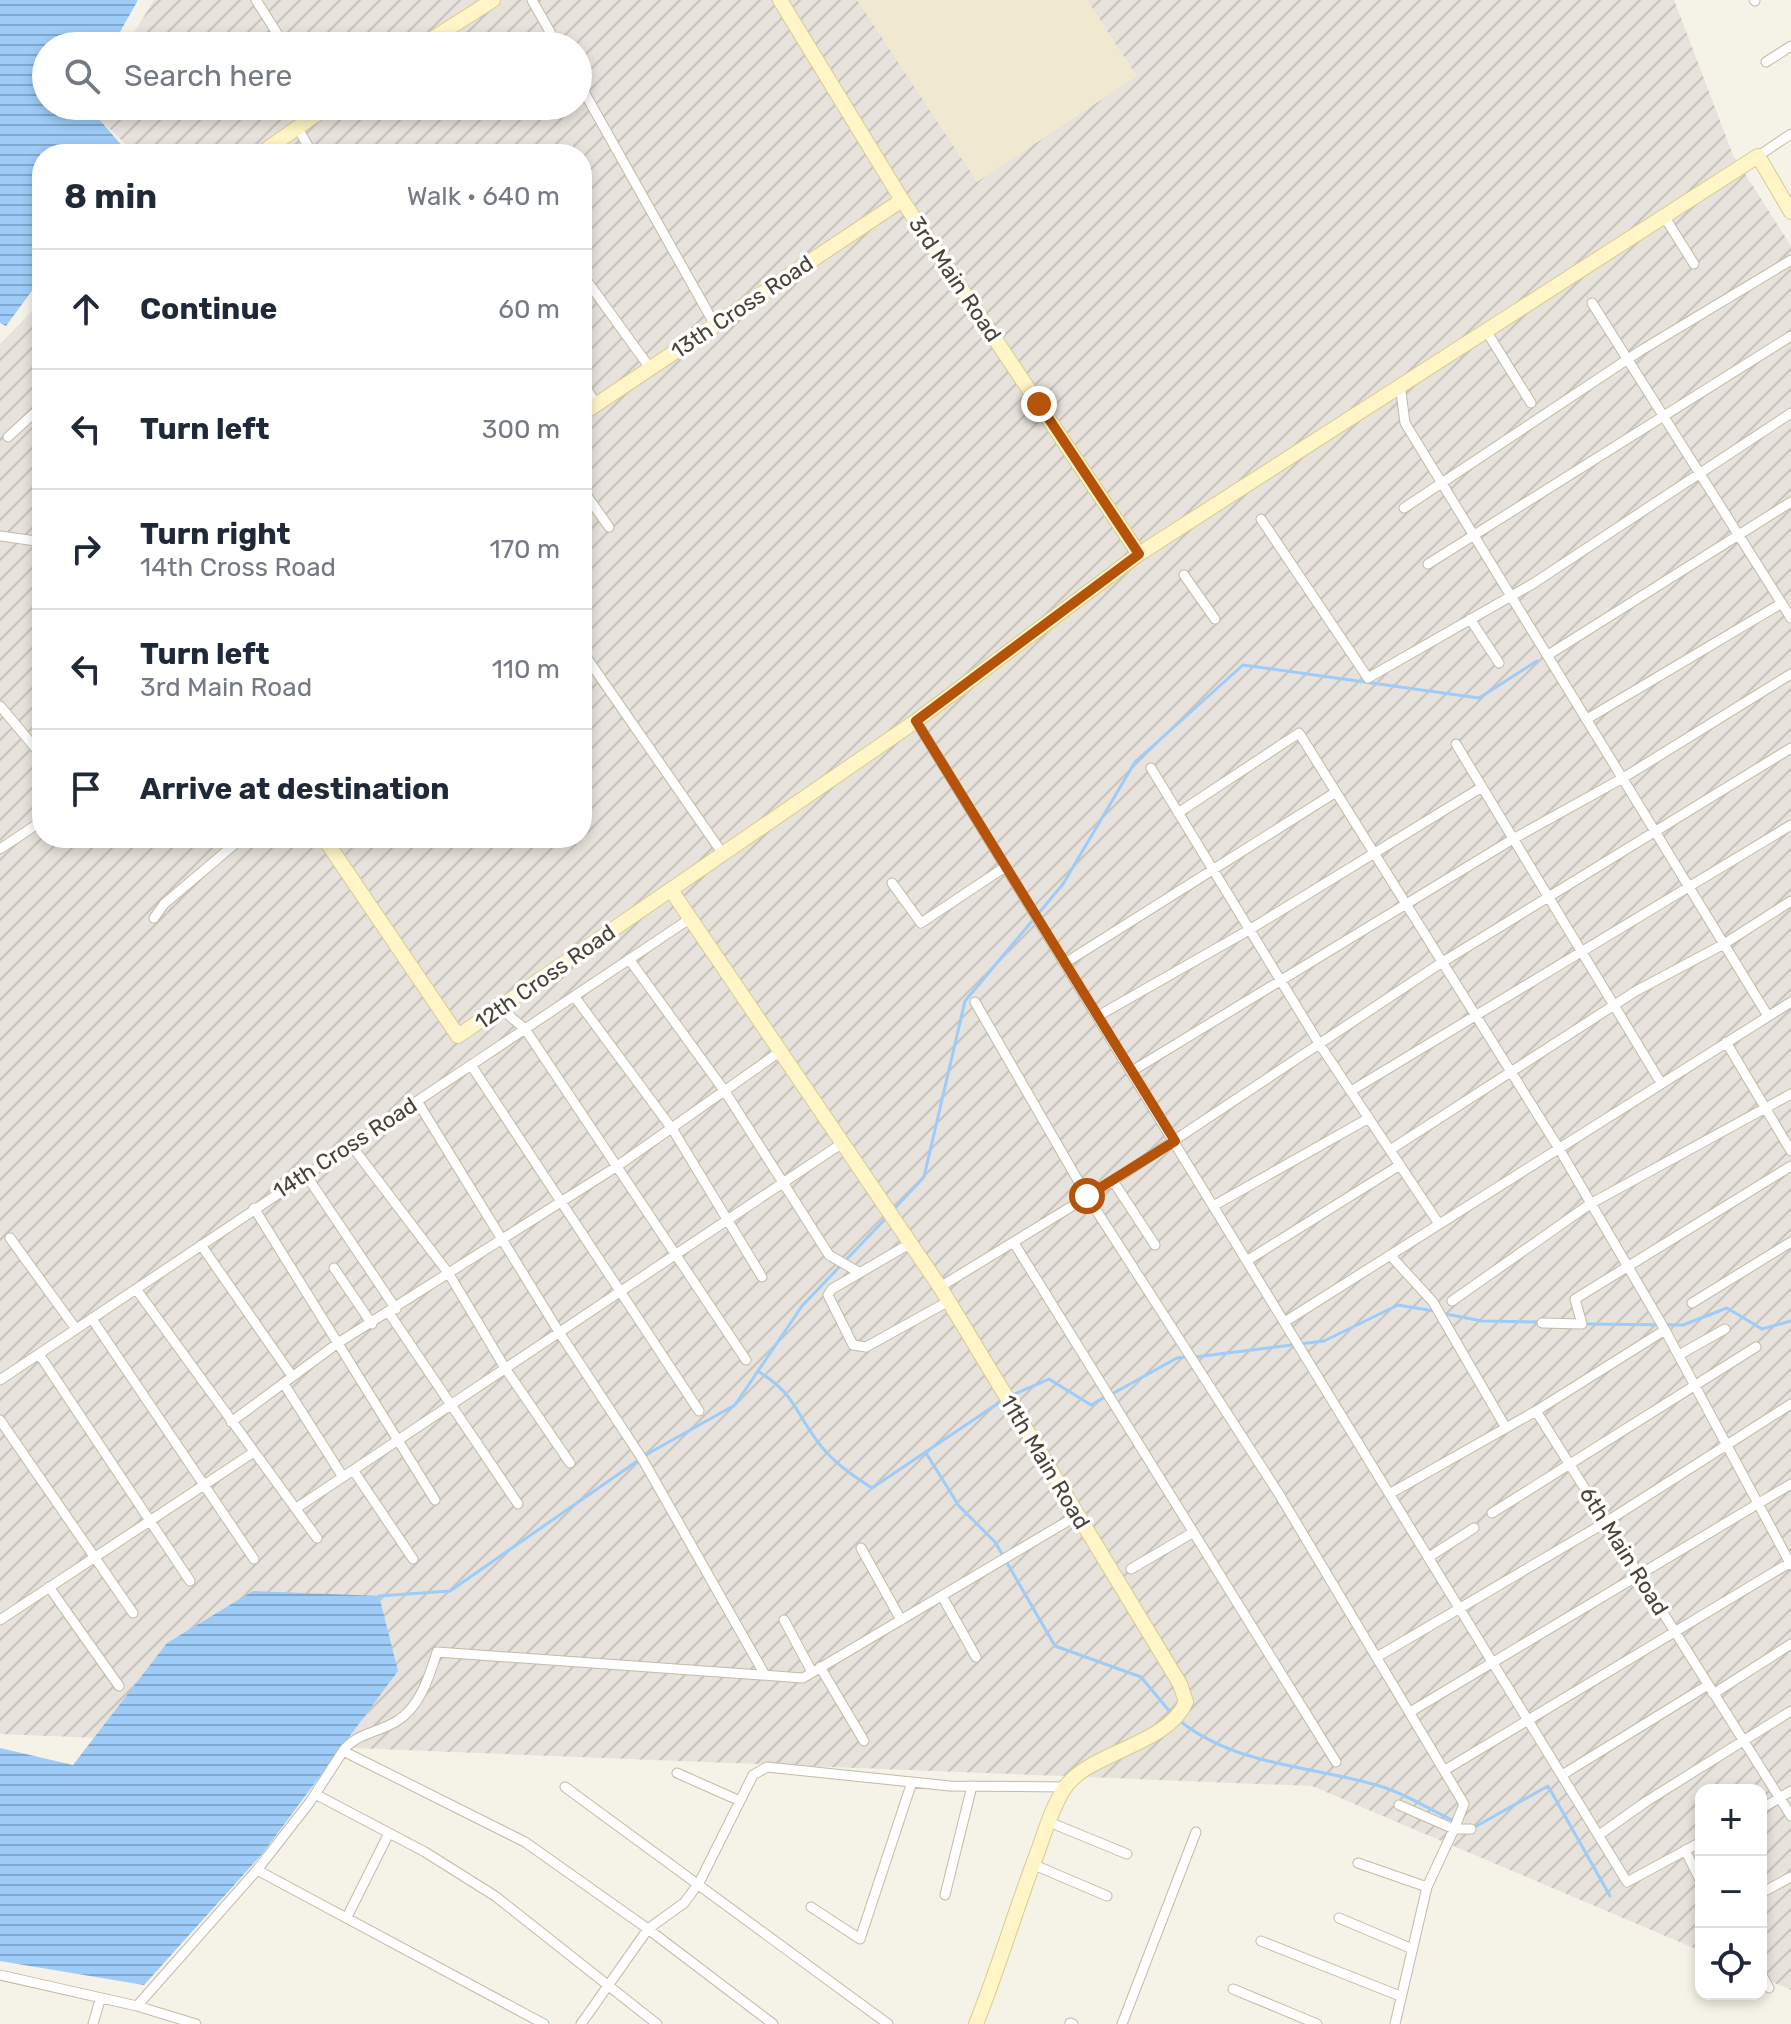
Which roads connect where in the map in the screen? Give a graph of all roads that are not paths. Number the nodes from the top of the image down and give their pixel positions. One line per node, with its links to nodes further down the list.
1 (256, 0): 5 (street)
2 (493, 0): 6 (street)
3 (532, 0): 7 (street)
4 (780, 0): 17 (street, 3rd Main Road)
5 (276, 32)
6 (443, 32)
7 (550, 32)
8 (1791, 46): 9 (street)
9 (1766, 62)
10 (592, 106): 24 (street)
11 (306, 120): 12 (street)
12 (297, 127): 14 (street); 15 (street)
13 (1791, 134): 16 (street)
14 (274, 144)
15 (307, 144)
16 (1758, 156): 18 (street); 19 (street)
17 (902, 200): 24 (street, 13th Cross Road); 49 (street, 3rd Main Road)
18 (1791, 212)
19 (1664, 216): 21 (street); 25 (street)
20 (1791, 260): 27 (street)
21 (1694, 264)
22 (592, 288): 28 (street)
23 (1592, 303): 27 (street)
24 (715, 325): 28 (street, 13th Cross Road)
25 (1485, 329): 29 (street); 31 (street)
26 (1791, 336): 36 (street)
27 (1628, 360): 36 (street); 39 (street)
28 (650, 368): 32 (street, 13th Cross Road)
29 (1400, 384): 39 (street); 49 (street)
30 (592, 397): 32 (street)
31 (1531, 403)
32 (596, 404): 33 (street, 13th Cross Road)
33 (592, 407)
34 (1791, 413): 38 (street)
35 (32, 415): 37 (street)
36 (1666, 415): 38 (street); 46 (street)
37 (8, 437)
38 (1702, 473): 47 (street); 52 (street)
39 (1442, 484): 42 (street); 46 (street)
40 (1791, 502): 47 (street)
41 (592, 503): 44 (street)
42 (1404, 508)
43 (1261, 519): 56 (street)
44 (609, 527)
45 (0, 536): 48 (street)
46 (1475, 536): 50 (street); 52 (street)
47 (1741, 536): 53 (street); 57 (street)
48 (32, 540)
49 (1139, 554): 63 (street)
50 (1428, 564)
51 (1184, 575): 55 (street)
52 (1511, 595): 56 (street); 57 (street)
53 (1782, 603): 54 (street); 62 (street)
54 (1791, 618)
55 (1215, 619)
56 (1470, 619): 58 (street)
57 (1548, 655): 62 (street)
58 (1499, 663)
59 (592, 665): 80 (street)
60 (1791, 674): 68 (street)
61 (0, 706): 64 (street)
62 (1587, 719): 68 (street)
63 (916, 721): 80 (street); 81 (street)
64 (32, 744)
65 (1456, 744): 69 (street)
66 (1791, 748): 74 (street)
67 (1151, 768): 71 (street)
68 (1623, 778): 74 (street); 75 (street)
69 (1482, 787): 75 (street); 79 (street)
70 (1336, 792): 71 (street); 79 (street); 82 (street)
71 (1178, 813): 82 (street)
72 (1791, 825): 84 (street)
73 (32, 828): 78 (street)
74 (1657, 833): 84 (street); 86 (street)
75 (1513, 839): 86 (street); 88 (street)
76 (230, 848): 89 (street)
77 (331, 848): 102 (street, 12th Cross Road)
78 (0, 849)
79 (1374, 853): 88 (street); 91 (street)
80 (723, 854): 85 (street)
81 (1005, 867): 83 (street); 95 (street)
82 (1211, 871): 91 (street); 95 (street)
83 (892, 883)
84 (1689, 887): 92 (street); 93 (street)
85 (671, 890): 90 (street, 11th Main Road); 102 (street, 12th Cross Road)
86 (1548, 896): 93 (street); 96 (street)
87 (1791, 901): 92 (street)
88 (1406, 904): 96 (street); 97 (street)
89 (154, 918)
90 (691, 918): 94 (street, 14th Cross Road); 109 (street, 11th Main Road)
91 (1249, 930): 97 (street); 104 (street)
92 (1724, 944): 101 (street); 105 (street)
93 (1582, 952): 101 (street); 103 (street)
94 (629, 959): 98 (street, 14th Cross Road); 115 (street)
95 (1065, 963): 104 (street)
96 (1441, 963): 103 (street); 108 (street)
97 (1280, 981): 108 (street); 112 (street)
98 (574, 996): 106 (street, 14th Cross Road); 120 (street)
99 (975, 1002): 133 (street)
100 (1791, 1002): 105 (street)
101 (1613, 1005): 111 (street); 113 (street)
102 (500, 1008): 106 (street)
103 (1474, 1015): 111 (street); 114 (street)
104 (1098, 1016): 112 (street)
105 (1768, 1016): 107 (street)
106 (525, 1029): 110 (street, 14th Cross Road); 129 (street)
107 (1726, 1042): 113 (street); 118 (street)
108 (1320, 1045): 114 (street); 121 (street)
109 (781, 1051): 115 (street); 122 (street, 11th Main Road)
110 (471, 1065): 117 (street, 14th Cross Road); 134 (street)
111 (1509, 1070): 124 (street); 125 (street)
112 (1132, 1071): 121 (street)
113 (1661, 1083): 124 (street)
114 (1351, 1091): 119 (street)
115 (726, 1093): 120 (street); 132 (street)
116 (1791, 1094): 118 (street)
117 (417, 1101): 123 (street, 14th Cross Road); 141 (street)
118 (1766, 1110): 126 (street); 135 (street)
119 (1369, 1118): 125 (street); 136 (street)
120 (673, 1130): 129 (street); 138 (street)
121 (1175, 1141): 131 (street); 136 (street)
122 (841, 1144): 132 (street); 143 (street, 11th Main Road)
123 (351, 1145): 130 (street, 14th Cross Road); 153 (street)
124 (1558, 1147): 135 (street); 139 (street)
125 (1390, 1150): 127 (street)
126 (1791, 1151)
127 (1400, 1165): 139 (street); 149 (street)
128 (1791, 1166): 150 (street)
129 (616, 1167): 134 (street); 147 (street)
130 (306, 1175): 137 (street, 14th Cross Road); 161 (street)
131 (1113, 1181): 133 (street); 146 (street)
132 (784, 1182): 138 (street); 152 (street)
133 (1087, 1196): 144 (street); 227 (street)
134 (561, 1202): 141 (street); 157 (street)
135 (1590, 1204): 150 (street); 159 (street)
136 (1215, 1205): 149 (street)
137 (254, 1208): 145 (street, 14th Cross Road); 170 (street)
138 (728, 1218): 147 (street); 154 (street)
139 (1439, 1224): 148 (street)
140 (10, 1238): 166 (street)
141 (504, 1239): 153 (street); 169 (street)
142 (1791, 1242): 160 (street)
143 (911, 1243): 152 (street); 155 (street, 11th Main Road)
144 (1014, 1243): 155 (street); 206 (street)
145 (201, 1245): 156 (street, 14th Cross Road); 176 (street)
146 (1155, 1245)
147 (675, 1253): 157 (street); 174 (street)
148 (1390, 1255): 163 (street); 186 (street)
149 (1248, 1260): 163 (street)
150 (1627, 1265): 164 (street); 168 (street)
151 (334, 1268): 165 (street)
152 (860, 1273): 158 (street)
153 (449, 1274): 161 (street); 175 (street)
154 (762, 1277)
155 (940, 1287): 158 (street, 11th Main Road)
156 (136, 1289): 162 (street, 14th Cross Road); 185 (street)
157 (621, 1290): 169 (street); 182 (street)
158 (949, 1301): 202 (street, 11th Main Road)
159 (1452, 1301)
160 (1692, 1303)
161 (392, 1311): 165 (street); 181 (street)
162 (92, 1319): 166 (street, 14th Cross Road); 194 (street)
163 (1286, 1321): 196 (street)
164 (1542, 1323)
165 (372, 1324): 170 (street)
166 (76, 1329): 172 (street, 14th Cross Road)
167 (1725, 1329): 173 (street)
168 (1665, 1330): 173 (street); 183 (street)
169 (559, 1332): 175 (street); 230 (street)
170 (338, 1343): 176 (street); 187 (street)
171 (1756, 1347): 179 (street)
172 (39, 1354): 177 (street, 14th Cross Road); 203 (street)
173 (1679, 1355): 179 (street)
174 (746, 1360)
175 (505, 1368): 181 (street); 190 (street)
176 (292, 1376): 178 (street)
177 (0, 1380)
178 (284, 1384): 185 (street); 193 (street)
179 (1695, 1386): 188 (street); 191 (street)
180 (1791, 1404): 188 (street)
181 (450, 1405): 187 (street); 198 (street)
182 (699, 1411)
183 (1536, 1411): 186 (street); 191 (street, 6th Main Road)
184 (0, 1420): 210 (street)
185 (231, 1422): 189 (street)
186 (1506, 1428): 196 (street)
187 (398, 1440): 192 (street); 197 (street)
188 (1727, 1446): 199 (street); 204 (street)
189 (254, 1452): 194 (street); 200 (street)
190 (570, 1463)
191 (1570, 1465): 201 (street); 204 (street, 6th Main Road)
192 (353, 1470): 193 (street); 212 (street)
193 (343, 1477): 200 (street)
194 (205, 1484): 203 (street); 211 (street)
195 (1791, 1484): 199 (street)
196 (1391, 1493): 209 (street)
197 (435, 1500)
198 (518, 1504)
199 (1759, 1506): 213 (street); 215 (street)
200 (298, 1507): 207 (street)
201 (1492, 1513)
202 (1078, 1515): 218 (street); 246 (street, 11th Main Road)
203 (151, 1520): 210 (street); 216 (street)
204 (1606, 1522): 215 (street, 6th Main Road); 219 (street)
205 (1474, 1528): 209 (street)
206 (1192, 1533): 214 (street); 239 (street)
207 (317, 1538)
208 (861, 1548): 223 (street)
209 (1429, 1557): 219 (street)
210 (92, 1558): 217 (street); 220 (street)
211 (254, 1559)
212 (413, 1559)
213 (1791, 1563): 224 (street)
214 (1131, 1569)
215 (1639, 1575): 224 (street, 6th Main Road); 228 (street)
216 (190, 1581)
217 (49, 1587): 221 (street); 231 (street)
218 (942, 1596): 223 (street); 226 (street)
219 (1458, 1607): 227 (street); 228 (street)
220 (133, 1613)
221 (0, 1620)
222 (784, 1620): 229 (street)
223 (901, 1620): 229 (street)
224 (1675, 1632): 232 (street, 6th Main Road); 235 (street)
225 (1791, 1644): 232 (street)
226 (976, 1657)
227 (1377, 1657): 234 (street)
228 (1492, 1664): 234 (street); 235 (street)
229 (816, 1670): 230 (street); 236 (street)
230 (765, 1675): 238 (street)
231 (119, 1686)
232 (1711, 1689): 237 (street, 6th Main Road); 242 (street)
233 (1791, 1711): 237 (street)
234 (1410, 1712): 240 (street)
235 (1528, 1719): 240 (street); 242 (street)
236 (864, 1741)
237 (1743, 1742): 249 (street, 6th Main Road); 259 (street)
238 (343, 1751): 248 (street); 276 (street)
239 (1336, 1762)
240 (1445, 1770): 255 (street)
241 (677, 1773): 250 (street)
242 (1562, 1775): 259 (street)
243 (912, 1782): 244 (street); 250 (street); 273 (street)
244 (972, 1786): 246 (street); 271 (street)
245 (565, 1787): 268 (street)
246 (1065, 1787): 254 (street)
247 (1791, 1791): 249 (street)
248 (315, 1794): 258 (street); 265 (street)
249 (1779, 1799): 252 (street); 253 (street, 6th Main Road)
250 (740, 1801): 268 (street)
251 (1399, 1805): 255 (street)
252 (1767, 1806)
253 (1791, 1816)
254 (1049, 1822): 262 (street); 264 (street)
255 (1454, 1829): 256 (street); 269 (street)
256 (1471, 1829)
257 (1196, 1832): 295 (street)
258 (389, 1833): 274 (street); 281 (street)
259 (1599, 1835): 261 (street)
260 (1695, 1845): 261 (street)
261 (1685, 1850): 266 (street)
262 (1127, 1854)
263 (1358, 1863): 269 (street)
264 (1032, 1864): 272 (street); 294 (street)
265 (257, 1870): 274 (street); 286 (street)
266 (1695, 1870)
267 (1791, 1877): 270 (street)
268 (699, 1883): 276 (street); 293 (street)
269 (1427, 1887): 278 (street)
270 (1767, 1890)
271 (945, 1895)
272 (1107, 1896)
273 (811, 1907)
274 (347, 1917): 289 (street)
275 (1339, 1918): 278 (street)
276 (648, 1929): 281 (street); 292 (street)
277 (1261, 1941): 284 (street)
278 (1410, 1948): 284 (street)
279 (0, 1975): 285 (street)
280 (1767, 1984): 282 (street)
281 (608, 1987): 290 (street); 291 (street)
282 (1769, 1988)
283 (1233, 1989): 296 (street)
284 (1400, 1996): 297 (street)
285 (100, 2000): 286 (street); 287 (street)
286 (137, 2006): 288 (street)
287 (93, 2024)
288 (196, 2024)
289 (544, 2024)
290 (581, 2024)
291 (657, 2024)
292 (773, 2024)
293 (888, 2024)
294 (976, 2024)
295 (1122, 2024)
296 (1317, 2024)
297 (1395, 2024)

